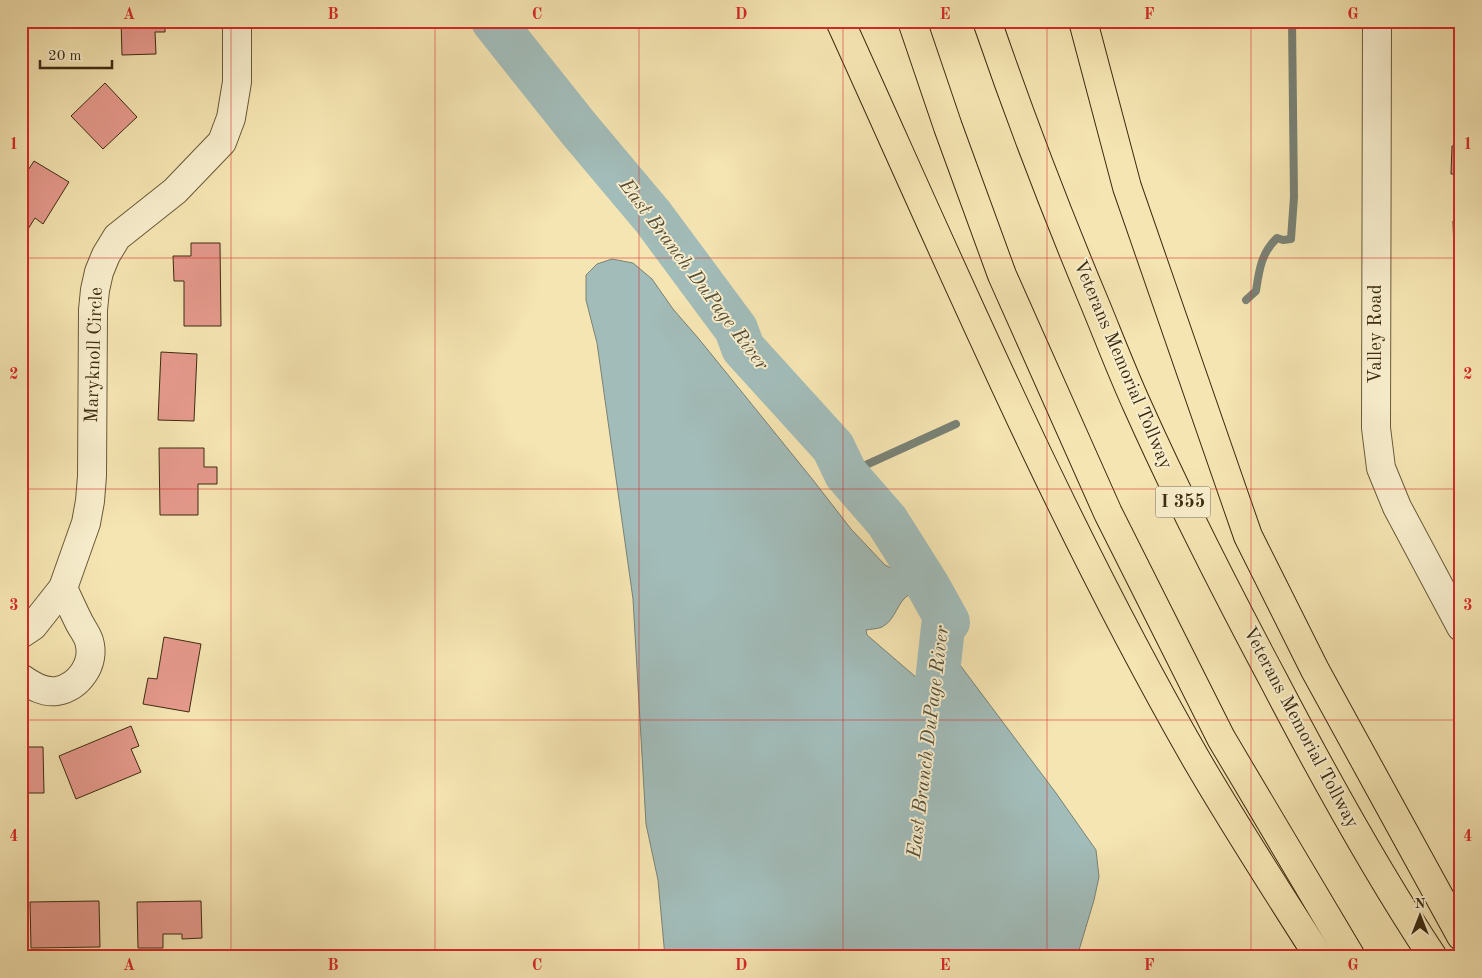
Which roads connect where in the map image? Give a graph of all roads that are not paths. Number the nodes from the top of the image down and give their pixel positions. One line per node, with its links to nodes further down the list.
1 (237, 21): 7 (street, Maryknoll Circle)
2 (840, 21): 12 (highway)
3 (912, 21): 13 (highway)
4 (987, 21): 14 (highway, Veterans Memorial Tollway / I 355)
5 (1083, 21): 11 (highway)
6 (1377, 21): 8 (street, Valley Road)
7 (63, 588): 9 (street, Maryknoll Circle); 10 (street)
8 (1461, 627)
9 (21, 634)
10 (21, 678)
11 (1461, 936)
12 (1319, 957)
13 (1351, 957)
14 (1433, 957)

